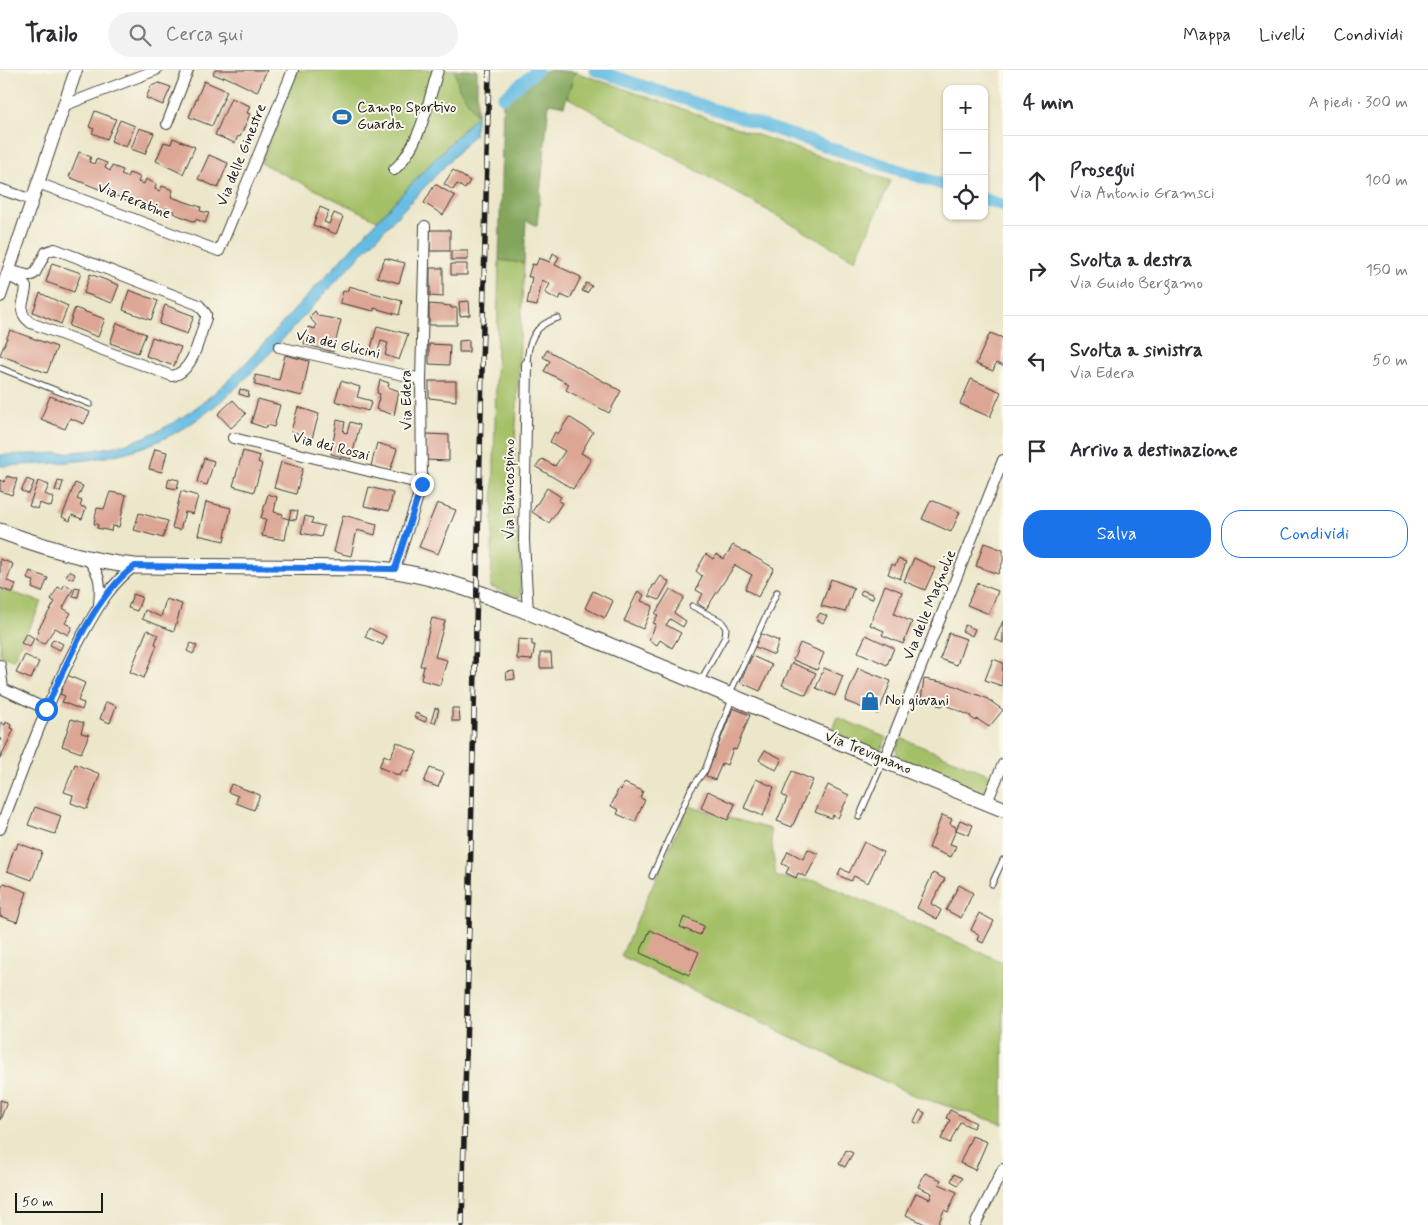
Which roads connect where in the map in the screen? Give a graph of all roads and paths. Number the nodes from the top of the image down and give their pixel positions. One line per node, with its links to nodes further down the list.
1 (76, 70): 6 (street)
2 (156, 70): 6 (street)
3 (188, 70): 7 (street)
4 (292, 70): 13 (street, Via delle Ginestre)
5 (438, 70): 8 (street)
6 (63, 106): 9 (street)
7 (167, 124)
8 (394, 170)
9 (38, 182): 11 (street); 13 (street, Via Feratine)
10 (0, 188): 11 (street)
11 (32, 200): 14 (street)
12 (424, 226): 20 (street, Via Edera)
13 (219, 251)
14 (8, 273): 14 (street); 15 (street)
15 (0, 296)
16 (558, 318): 18 (lane)
17 (279, 347): 20 (street, Via dei Glicini)
18 (527, 364): 32 (street, Via Biancospino)
19 (0, 368): 21 (lane)
20 (421, 379): 24 (street, Via Edera)
21 (90, 404)
22 (233, 438): 24 (street, Via dei Rosai)
23 (1003, 460): 38 (street, Via delle Magnolie)
24 (422, 484): 28 (street, Via Edera)
25 (0, 531): 26 (main road, Via Trevignano)
26 (87, 558): 27 (main road, Via Trevignano); 30 (street)
27 (135, 566): 28 (main road, Via Trevignano); 30 (street)
28 (395, 569): 32 (main road, Via Trevignano)
29 (776, 592): 36 (lane)
30 (99, 606): 37 (street)
31 (692, 606): 34 (lane)
32 (528, 613): 34 (main road, Via Trevignano)
33 (0, 665): 35 (street)
34 (700, 683): 36 (main road, Via Trevignano)
35 (2, 690): 37 (street)
36 (731, 696): 38 (main road, Via Trevignano); 45 (lane)
37 (46, 709): 43 (street)
38 (884, 760): 40 (main road, Via Trevignano); 42 (lane)
39 (1003, 764): 40 (street)
40 (987, 802): 41 (main road, Via Trevignano)
41 (1003, 809)
42 (860, 817)
43 (0, 829)
44 (1003, 860): 46 (lane)
45 (652, 876)
46 (992, 884)
47 (1003, 1169): 48 (street)
48 (975, 1225)

